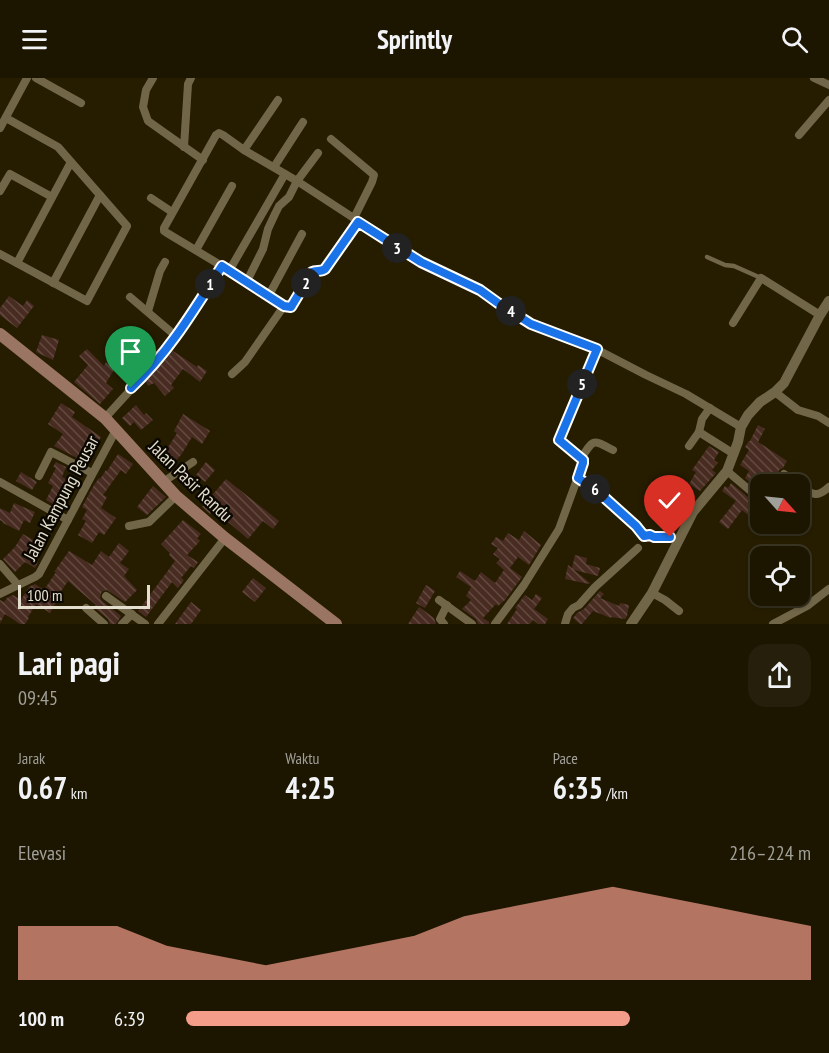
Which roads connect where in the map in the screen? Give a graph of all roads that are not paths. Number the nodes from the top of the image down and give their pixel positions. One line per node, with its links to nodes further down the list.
1 (27, 78): 10 (street)
2 (36, 78): 9 (street)
3 (153, 78): 15 (street)
4 (190, 78): 15 (street)
5 (814, 78): 6 (street)
6 (829, 86)
7 (278, 100): 16 (street)
8 (829, 100): 13 (street)
9 (81, 103)
10 (6, 118): 12 (street); 19 (street)
11 (303, 122): 20 (street)
12 (0, 128)
13 (799, 135)
14 (331, 139): 29 (street)
15 (183, 147): 18 (street)
16 (244, 150): 18 (street); 20 (street)
17 (318, 153): 22 (street)
18 (202, 160): 28 (street)
19 (71, 162): 25 (street); 26 (street)
20 (274, 167): 21 (street)
21 (285, 174): 22 (street); 36 (street)
22 (297, 182): 29 (street); 38 (street)
23 (232, 186): 31 (street)
24 (0, 191): 26 (street)
25 (100, 195): 39 (street); 39 (street)
26 (52, 197): 35 (street)
27 (151, 198): 28 (street)
28 (172, 212): 31 (street)
29 (356, 220): 43 (street); 49 (street)
30 (302, 234): 40 (street)
31 (196, 250): 36 (street)
32 (0, 254): 35 (street)
33 (707, 257): 37 (lane)
34 (165, 261): 44 (street)
35 (16, 263): 39 (street)
36 (226, 269): 38 (street); 48 (street)
37 (761, 278): 45 (street); 46 (street)
38 (247, 281): 40 (street)
39 (53, 283)
40 (268, 295): 43 (street)
41 (130, 297): 44 (street)
42 (829, 301): 45 (street)
43 (284, 306): 50 (street)
44 (148, 311): 48 (street)
45 (820, 315): 51 (street)
46 (733, 323)
47 (0, 333): 53 (main road, Jalan Pasir Randu)
48 (177, 337): 53 (street)
49 (597, 349): 52 (street); 61 (street)
50 (232, 374)
51 (775, 392): 54 (street); 55 (street)
52 (710, 408): 55 (street); 57 (street)
53 (105, 418): 56 (main road, Jalan Pasir Randu)
54 (829, 423)
55 (741, 427): 60 (street)
56 (116, 430): 64 (street, Jalan Kampung Peusar); 68 (main road, Jalan Pasir Randu)
57 (699, 432): 58 (street); 60 (street)
58 (689, 446)
59 (613, 450): 61 (street)
60 (734, 454): 63 (street)
61 (582, 457): 66 (street)
62 (193, 462): 68 (street)
63 (727, 471): 70 (street); 76 (street)
64 (92, 473): 65 (street); 73 (street, Jalan Kampung Peusar)
65 (39, 476)
66 (578, 478): 76 (street); 94 (street)
67 (0, 482): 73 (street)
68 (163, 482): 72 (main road, Jalan Pasir Randu)
69 (829, 487): 71 (street)
70 (750, 491)
71 (810, 492)
72 (176, 496): 74 (street); 75 (main road, Jalan Pasir Randu)
73 (68, 520): 79 (street, Jalan Kampung Peusar)
74 (129, 526)
75 (225, 538): 90 (street); 91 (main road, Jalan Pasir Randu)
76 (678, 541): 81 (street)
77 (638, 548): 95 (street)
78 (0, 564): 79 (street)
79 (18, 585): 82 (street, Jalan Kampung Peusar)
80 (829, 589): 97 (street)
81 (652, 593): 85 (street); 96 (street)
82 (0, 594)
83 (106, 596): 86 (street)
84 (86, 608): 87 (street)
85 (679, 611)
86 (132, 614): 88 (street); 89 (street)
87 (101, 623)
88 (122, 624)
89 (145, 624)
90 (158, 624)
91 (336, 624)
92 (444, 624): 93 (street)
93 (472, 624)
94 (495, 624)
95 (565, 624)
96 (631, 624)
97 (773, 624)

